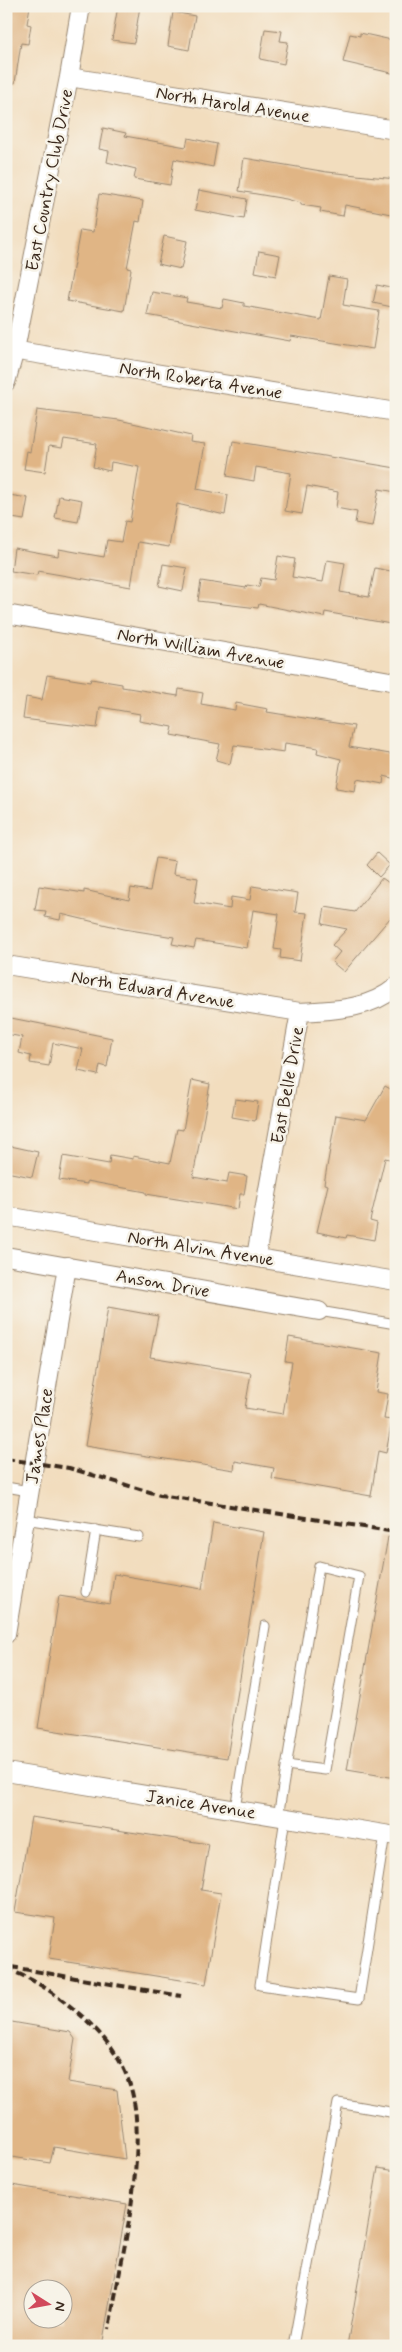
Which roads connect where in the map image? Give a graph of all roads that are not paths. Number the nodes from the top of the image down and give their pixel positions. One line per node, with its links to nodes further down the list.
1 (81, 6): 2 (street, East Country Club Drive)
2 (70, 78): 3 (street, North Harold Avenue); 4 (street, East Country Club Drive)
3 (396, 130)
4 (11, 349): 5 (street, East Country Club Drive); 6 (street, North Roberta Avenue)
5 (6, 382)
6 (396, 412)
7 (6, 614): 8 (street, North William Avenue)
8 (396, 682)
9 (6, 965): 11 (street, North Edward Avenue)
10 (396, 988): 11 (street, East Belle Drive)
11 (300, 1012): 14 (street, East Belle Drive)
12 (6, 1216): 14 (street, North Alvin Avenue)
13 (6, 1256): 15 (street, Anson Drive)
14 (256, 1256): 16 (street, North Alvin Avenue)
15 (67, 1266): 17 (street, Anson Drive); 20 (street, James Place)
16 (396, 1282)
17 (319, 1311): 18 (lane)
18 (396, 1324)
19 (6, 1487): 20 (lane)
20 (29, 1491): 21 (street, James Place)
21 (25, 1519): 22 (lane); 26 (street, James Place)
22 (96, 1530): 23 (lane); 24 (lane)
23 (139, 1537)
24 (86, 1592)
25 (265, 1626): 29 (lane)
26 (6, 1634)
27 (286, 1764): 27 (lane); 30 (lane)
28 (6, 1772): 29 (street, Janice Avenue)
29 (234, 1810): 30 (street, Janice Avenue)
30 (282, 1817): 31 (street, Janice Avenue); 31 (lane)
31 (390, 1835)
32 (396, 2113): 33 (lane)
33 (293, 2346)

